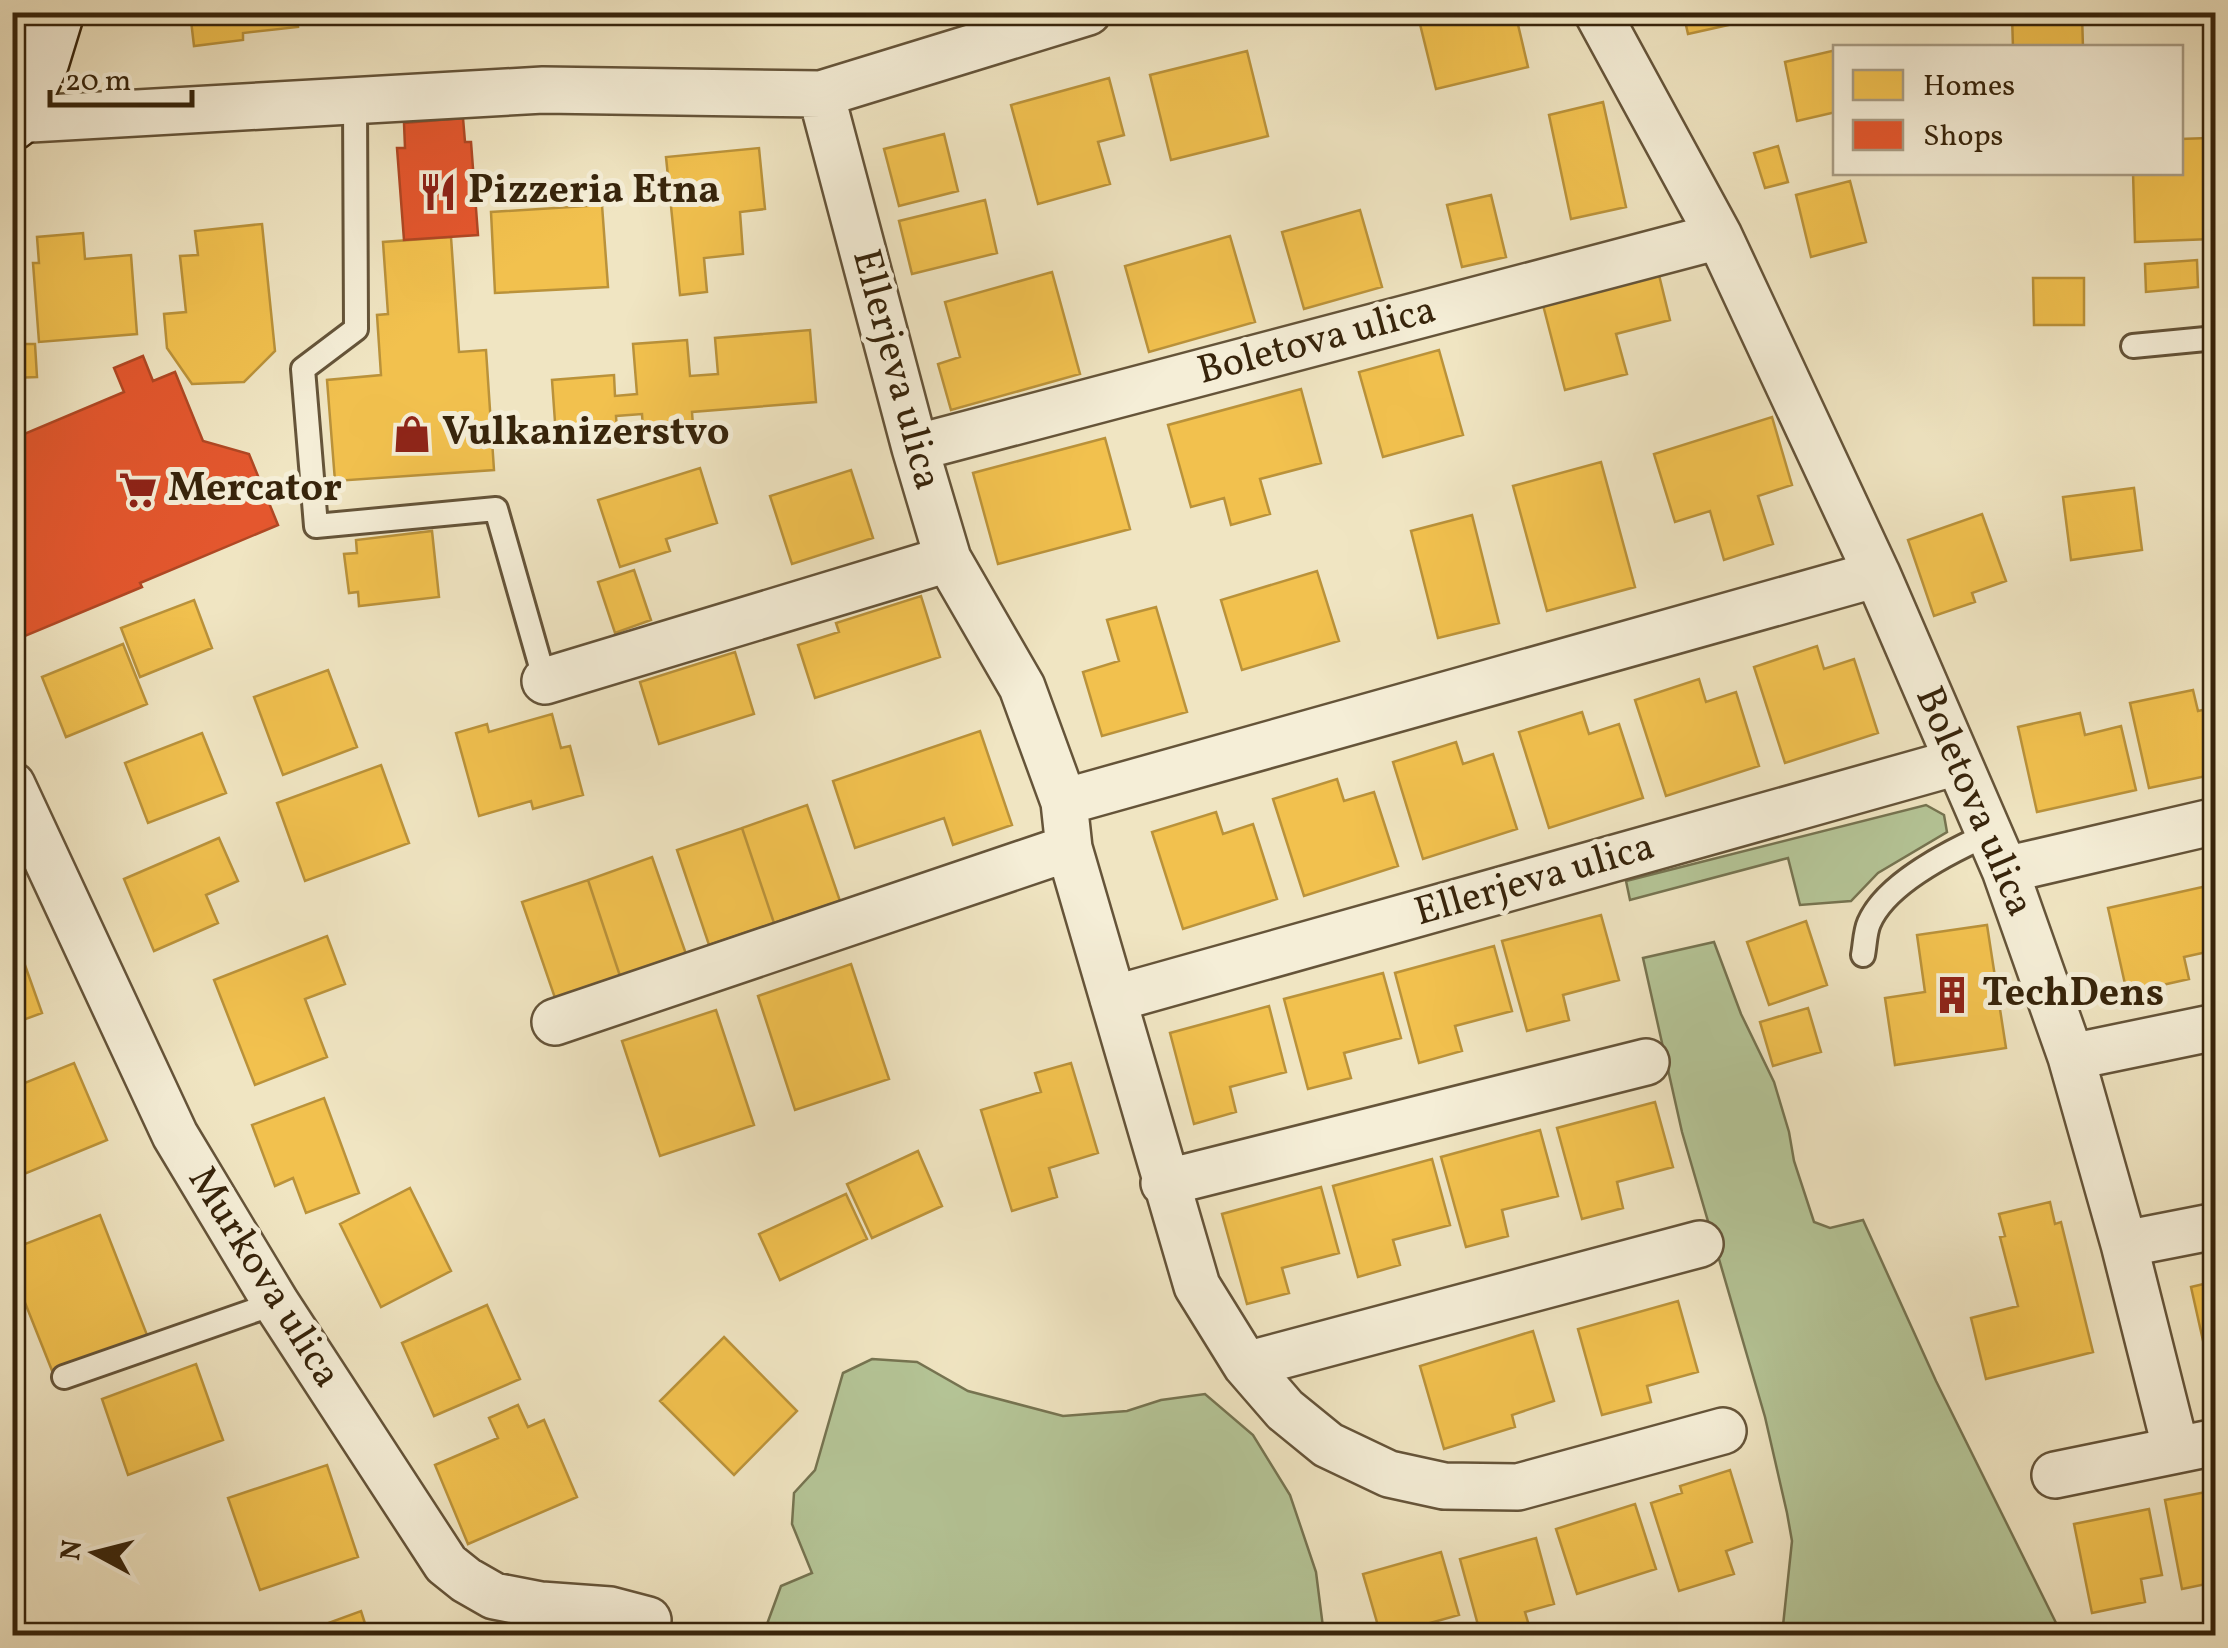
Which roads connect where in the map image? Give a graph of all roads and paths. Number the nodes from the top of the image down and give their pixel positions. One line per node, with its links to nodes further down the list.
1 (56, 12): 6 (street)
2 (1088, 12): 4 (street)
3 (1597, 12): 7 (street, Boletova ulica)
4 (821, 94): 5 (street); 10 (street, Ellerjeva ulica)
5 (355, 101): 6 (street); 13 (lane)
6 (13, 121)
7 (1719, 236): 10 (street, Boletova ulica); 12 (street, Boletova ulica)
8 (2216, 338): 9 (lane)
9 (2133, 346)
10 (915, 448): 11 (street, Ellerjeva ulica)
11 (948, 559): 13 (street); 16 (street, Ellerjeva ulica)
12 (1877, 574): 14 (street, Boletova ulica); 16 (street)
13 (545, 682)
14 (1958, 762): 19 (street, Boletova ulica); 21 (street, Ellerjeva ulica)
15 (12, 786): 30 (street, Murkova ulica)
16 (1064, 802): 18 (street, Ellerjeva ulica)
17 (2216, 821): 19 (street)
18 (1069, 848): 21 (street, Ellerjeva ulica); 22 (street)
19 (1997, 852): 20 (lane); 24 (street, Boletova ulica)
20 (1863, 954)
21 (1113, 999): 26 (street, Ellerjeva ulica)
22 (555, 1022)
23 (2216, 1027): 24 (street)
24 (2071, 1057): 29 (street, Boletova ulica)
25 (1646, 1062): 26 (street)
26 (1164, 1183): 31 (street, Ellerjeva ulica)
27 (2216, 1226): 29 (street)
28 (1700, 1244): 31 (street)
29 (2124, 1244): 34 (street, Boletova ulica)
30 (276, 1303): 32 (lane); 36 (street, Murkova ulica)
31 (1246, 1365): 33 (street, Ellerjeva ulica)
32 (64, 1377)
33 (1723, 1431)
34 (2196, 1446): 35 (street)
35 (2055, 1475)
36 (648, 1620)

